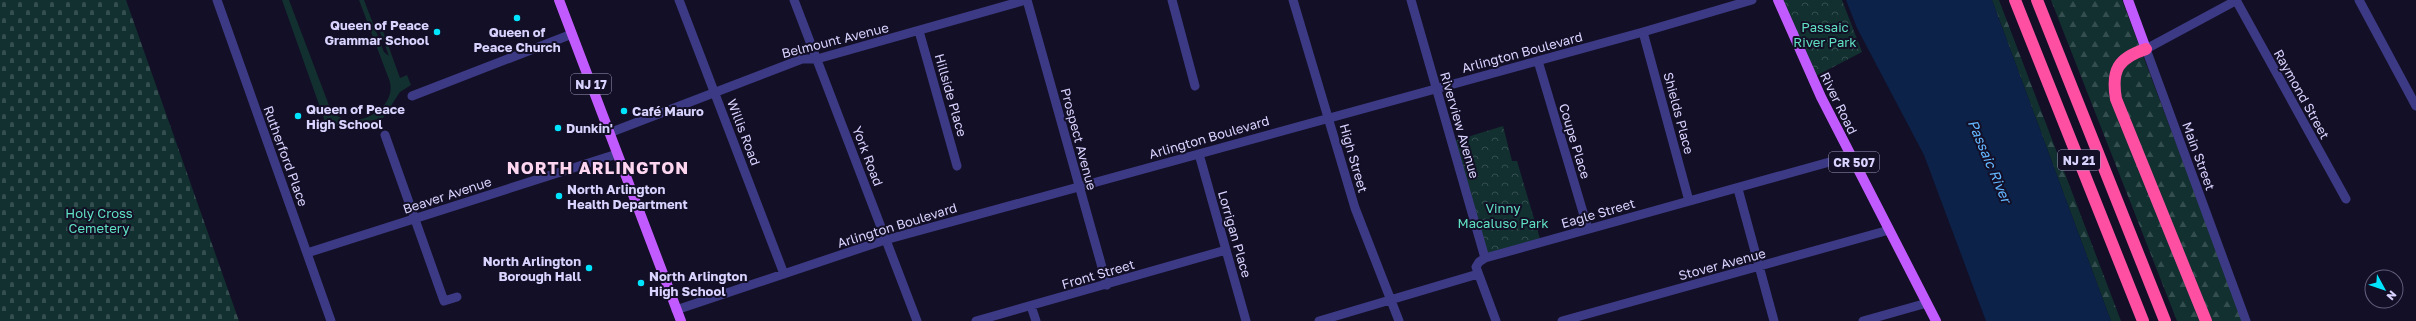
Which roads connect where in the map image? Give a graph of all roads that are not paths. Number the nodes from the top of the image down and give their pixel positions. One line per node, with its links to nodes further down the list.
1 (217, 0): 45 (street, Rutherford Place)
2 (558, 0): 19 (main road, NJ 17)
3 (679, 0): 26 (street, Willis Road)
4 (794, 0): 21 (street, York Road)
5 (1027, 0): 17 (street, Belmount Avenue); 36 (street, Prospect Avenue)
6 (1172, 0): 24 (street)
7 (1293, 0): 29 (street, High Street)
8 (1411, 0): 25 (street, Riverview Avenue)
9 (1752, 0): 18 (street, Arlington Boulevard)
10 (1778, 0): 34 (main road, River Road / CR 507)
11 (2015, 0): 69 (highway, NJ 21)
12 (2037, 0): 23 (highway, NJ 21)
13 (2041, 0): 23 (highway)
14 (2128, 0): 20 (main road, Main Street)
15 (2236, 0): 20 (street); 38 (street, Raymond Street)
16 (2360, 0): 28 (street)
17 (919, 32): 21 (street, Belmount Avenue); 35 (street, Hillside Place)
18 (1643, 32): 22 (street, Arlington Boulevard); 39 (street, Shields Place)
19 (572, 34): 27 (street); 30 (main road, NJ 17)
20 (2146, 49): 71 (highway); 72 (street, Main Street)
21 (817, 59): 26 (street, Belmount Avenue); 43 (street, York Road)
22 (1538, 61): 25 (street, Arlington Boulevard); 41 (street, Coupe Place)
23 (2067, 75): 70 (highway, NJ 21)
24 (1196, 86)
25 (1436, 89): 29 (street, Arlington Boulevard); 46 (street, Riverview Avenue)
26 (715, 92): 30 (street, Belmount Avenue); 48 (street, Willis Road)
27 (412, 96)
28 (2416, 106)
29 (1328, 118): 33 (street, Arlington Boulevard); 52 (street, High Street)
30 (609, 133): 32 (main road, NJ 17)
31 (385, 135): 40 (street)
32 (617, 154): 40 (street, Beaver Avenue); 55 (main road, NJ 17)
33 (1199, 154): 36 (street, Arlington Boulevard); 44 (street, Lorrigan Place)
34 (1851, 156): 37 (street, Eagle Street); 42 (main road, River Road / CR 507)
35 (957, 166)
36 (1078, 187): 43 (street, Arlington Boulevard); 50 (street, Prospect Avenue)
37 (1738, 189): 39 (street, Eagle Street); 47 (street)
38 (2346, 199)
39 (1689, 201): 41 (street, Eagle Street)
40 (414, 219): 45 (street, Beaver Avenue); 51 (street)
41 (1588, 229): 46 (street, Eagle Street)
42 (1889, 230): 47 (street, Stover Avenue); 53 (main road, River Road / CR 507)
43 (885, 240): 48 (street, Arlington Boulevard); 58 (street, York Road)
44 (1226, 250): 50 (street, Front Street); 61 (street, Lorrigan Place)
45 (307, 254): 56 (street, Rutherford Place)
46 (1485, 258): 49 (street)
47 (1759, 267): 65 (street, Stover Avenue); 66 (street)
48 (784, 274): 55 (street, Arlington Boulevard)
49 (1478, 274): 52 (street); 64 (street)
50 (1107, 285): 54 (street, Front Street)
51 (457, 297)
52 (1392, 300): 62 (street); 63 (street, High Street)
53 (1927, 303): 67 (street); 68 (main road, River Road / CR 507)
54 (1031, 306): 59 (street, Front Street); 60 (street)
55 (676, 310): 57 (main road, NJ 17)
56 (331, 321)
57 (681, 321)
58 (917, 321)
59 (976, 321)
60 (1036, 321)
61 (1246, 321)
62 (1319, 321)
63 (1399, 321)
64 (1496, 321)
65 (1562, 321)
66 (1774, 321)
67 (1863, 321)
68 (1936, 321)
69 (2144, 321)
70 (2165, 321)
71 (2206, 321)
72 (2246, 321)

